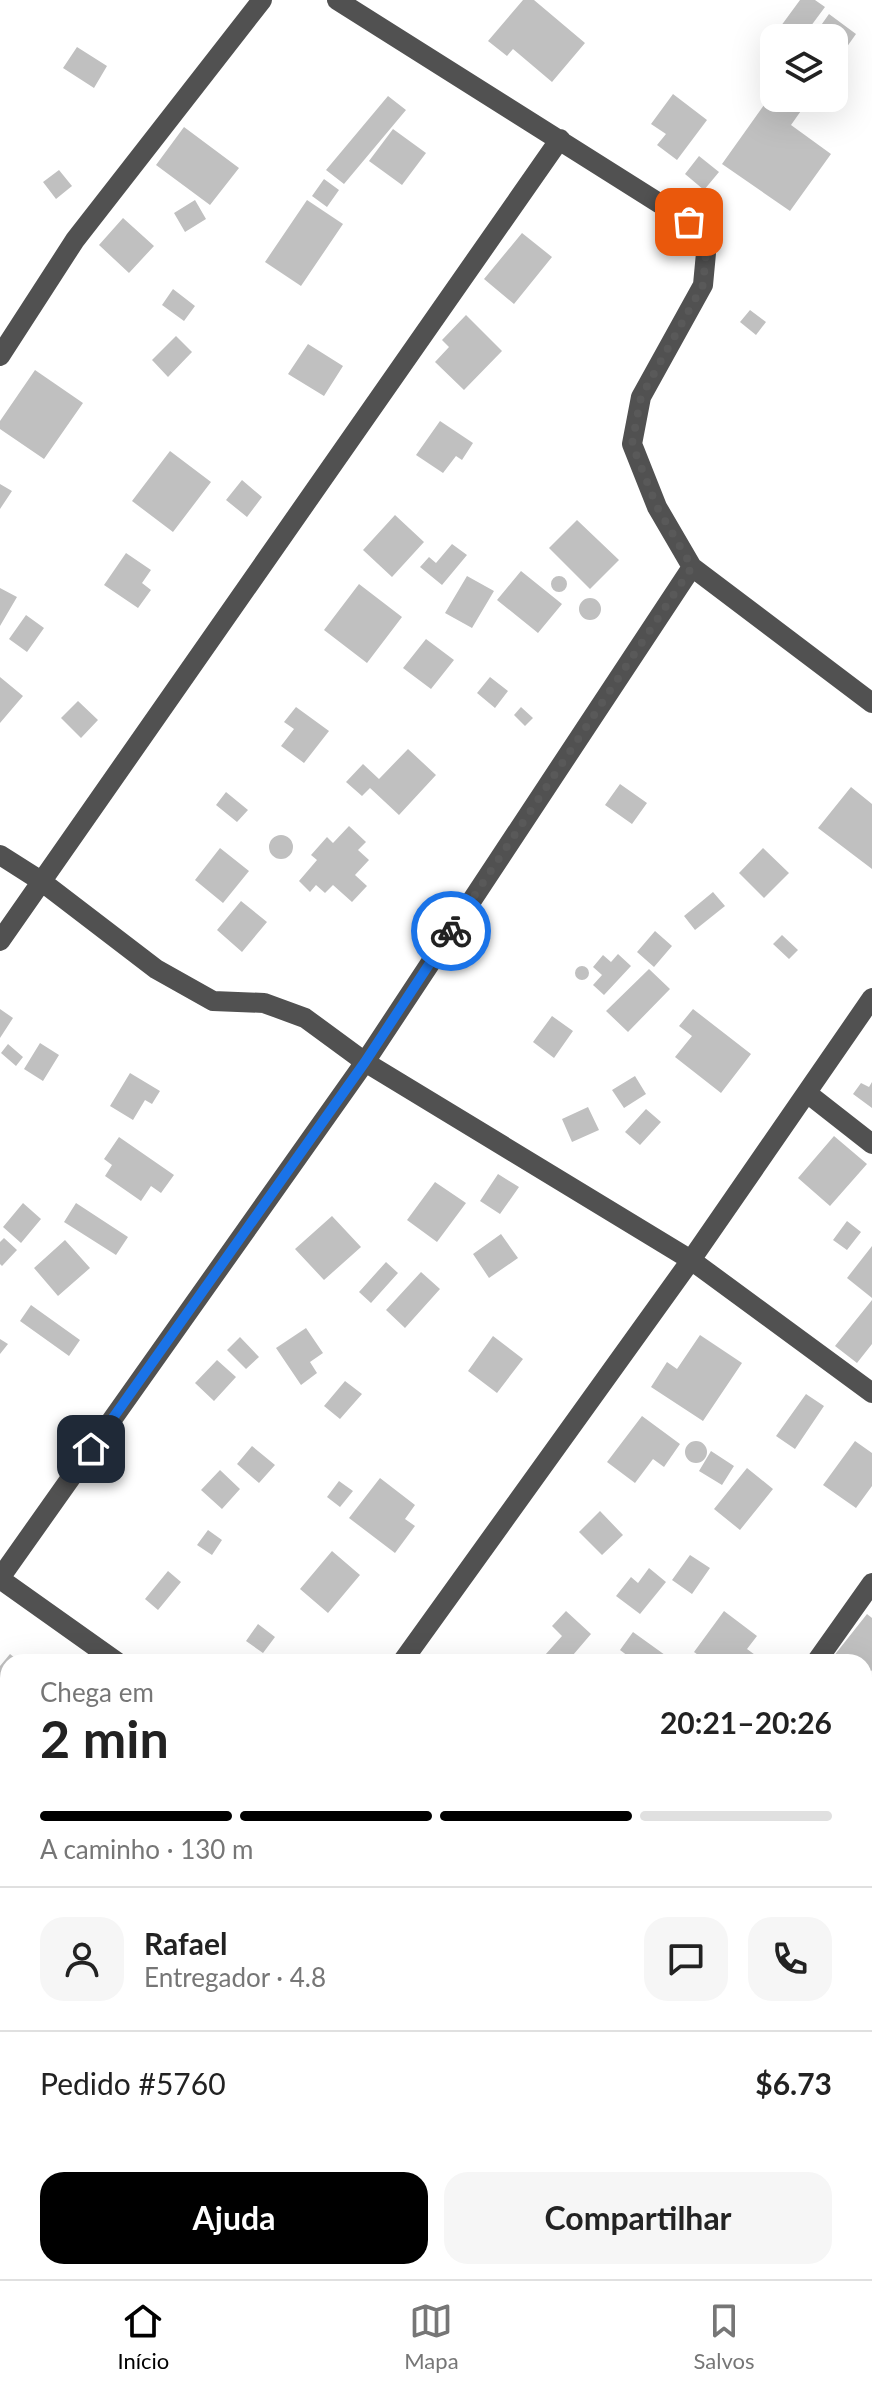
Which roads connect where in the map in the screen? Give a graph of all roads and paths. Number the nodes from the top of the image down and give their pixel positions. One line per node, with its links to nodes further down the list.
1 (262, 0): 4 (street)
2 (337, 0): 3 (street)
3 (560, 139): 5 (street); 8 (street)
4 (0, 356)
5 (692, 567): 6 (street); 11 (street)
6 (872, 703)
7 (0, 855): 8 (street)
8 (41, 881): 9 (street); 11 (street)
9 (0, 941)
10 (872, 998): 12 (street)
11 (365, 1062): 14 (street); 16 (street)
12 (807, 1093): 13 (street); 14 (street)
13 (872, 1144)
14 (691, 1260): 15 (street); 19 (street)
15 (872, 1393)
16 (0, 1579): 18 (street)
17 (872, 1583): 20 (street)
18 (106, 1654)
19 (408, 1654)
20 (822, 1654)

